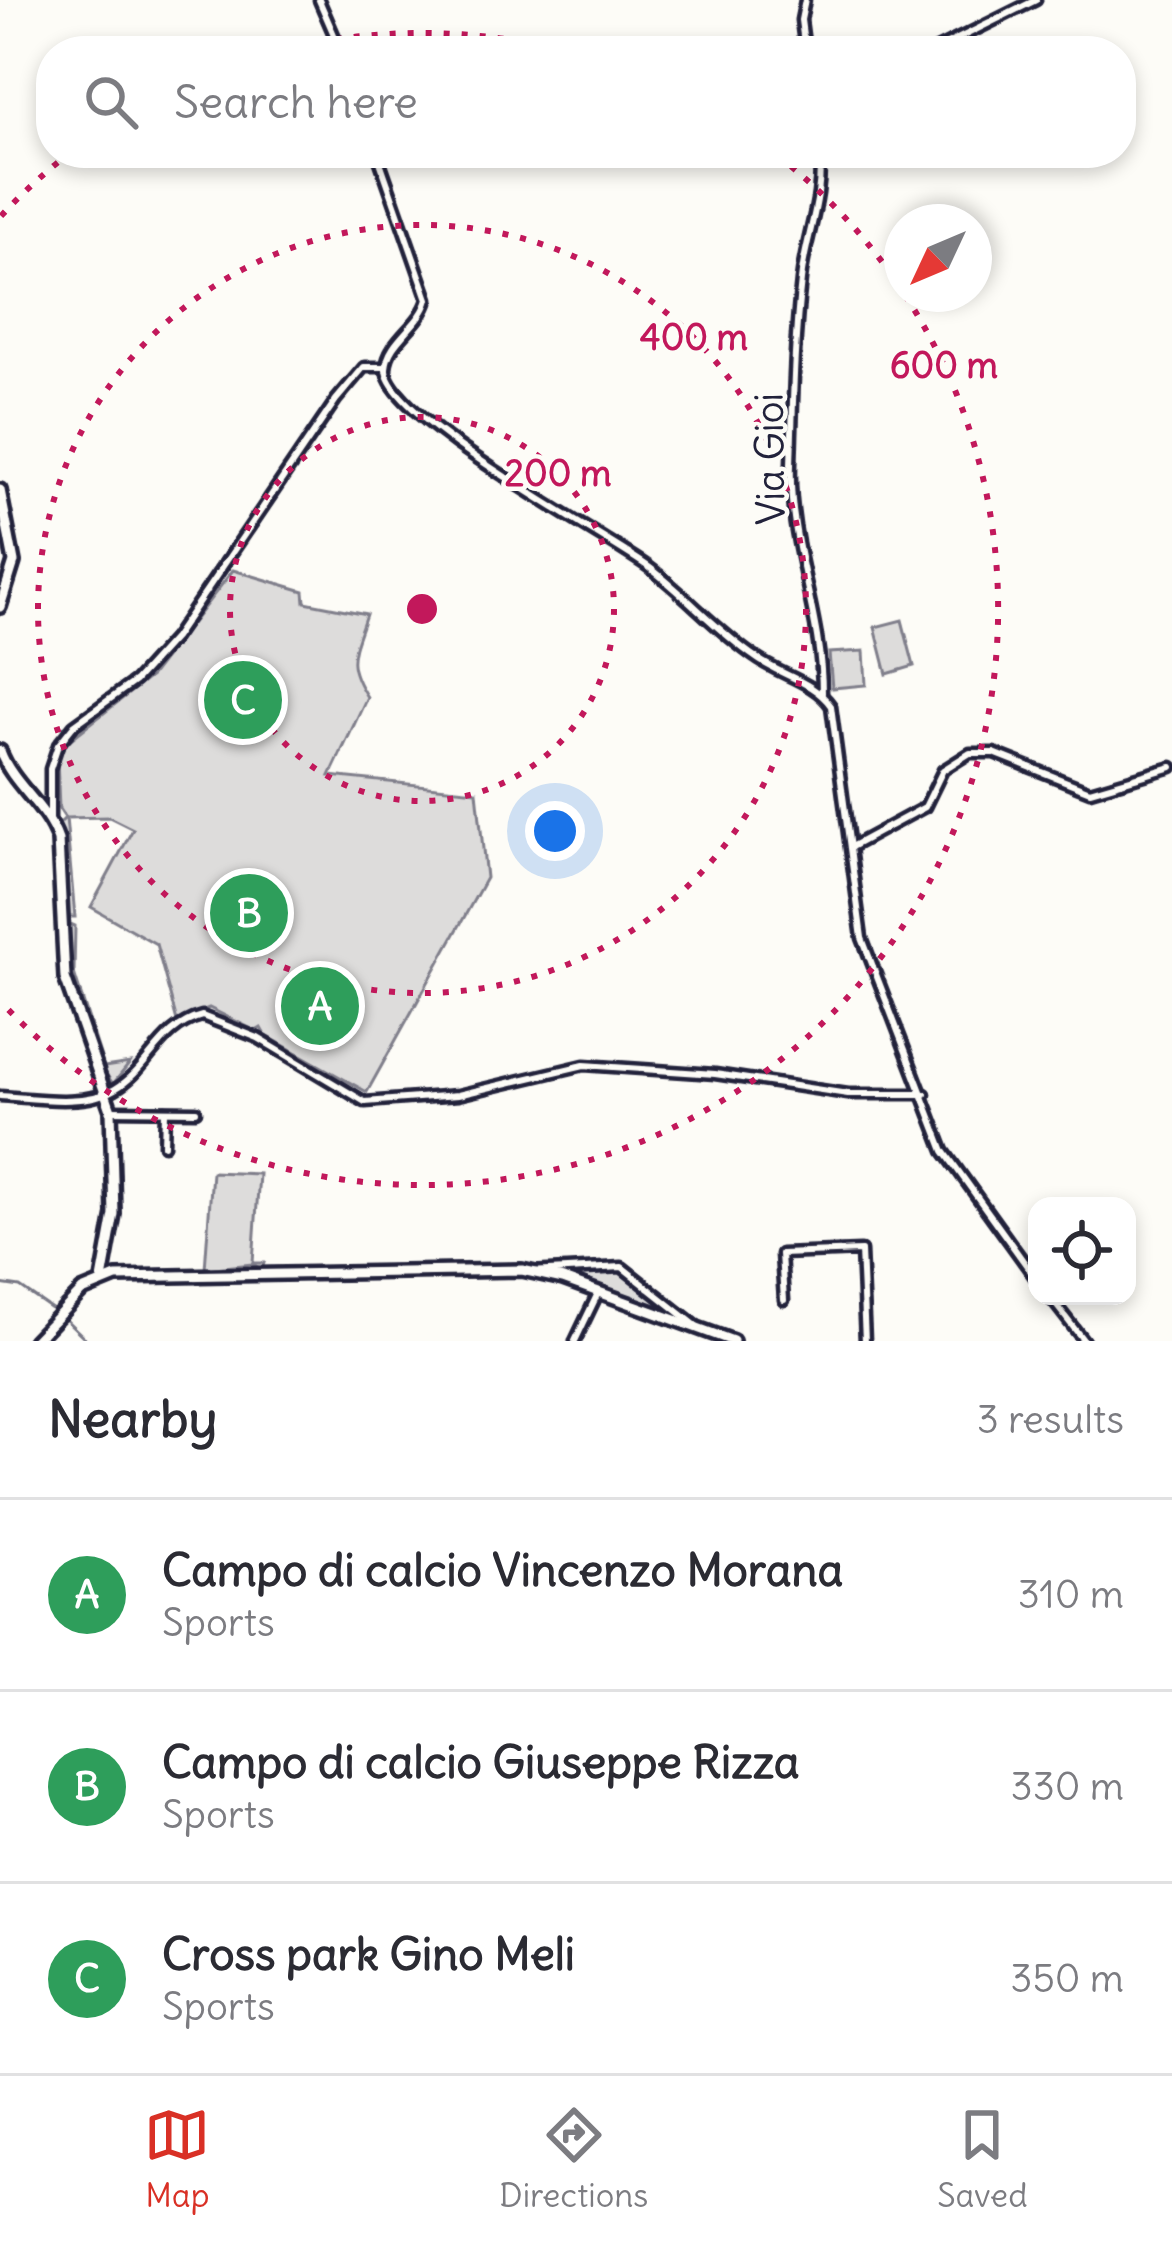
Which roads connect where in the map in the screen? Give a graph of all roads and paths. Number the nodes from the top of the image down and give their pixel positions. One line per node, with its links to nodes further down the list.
1 (319, 0): 4 (street)
2 (805, 0): 5 (street)
3 (1036, 0): 6 (street)
4 (334, 36)
5 (803, 36)
6 (963, 36)
7 (382, 168): 9 (street)
8 (821, 168): 12 (street, Via Gioi)
9 (386, 368): 12 (street); 15 (street)
10 (0, 490): 11 (main road)
11 (0, 607)
12 (822, 693): 16 (street, Via Gioi)
13 (0, 751): 15 (main road)
14 (1172, 767): 16 (street)
15 (50, 821): 17 (main road)
16 (851, 847): 18 (street, Via Gioi)
17 (108, 1093): 18 (street); 19 (street); 20 (main road)
18 (925, 1094): 24 (street, Via Gioi)
19 (0, 1096)
20 (111, 1110): 21 (street); 26 (main road)
21 (165, 1111): 22 (street); 23 (street)
22 (196, 1111)
23 (164, 1145)
24 (1028, 1267)
25 (530, 1271): 26 (main road); 27 (main road); 30 (street)
26 (102, 1280): 31 (main road)
27 (599, 1291): 30 (main road); 32 (street)
28 (784, 1300): 34 (street)
29 (1056, 1305): 35 (street)
30 (699, 1328): 33 (main road)
31 (34, 1341)
32 (574, 1341)
33 (733, 1341)
34 (865, 1341)
35 (1084, 1341)

